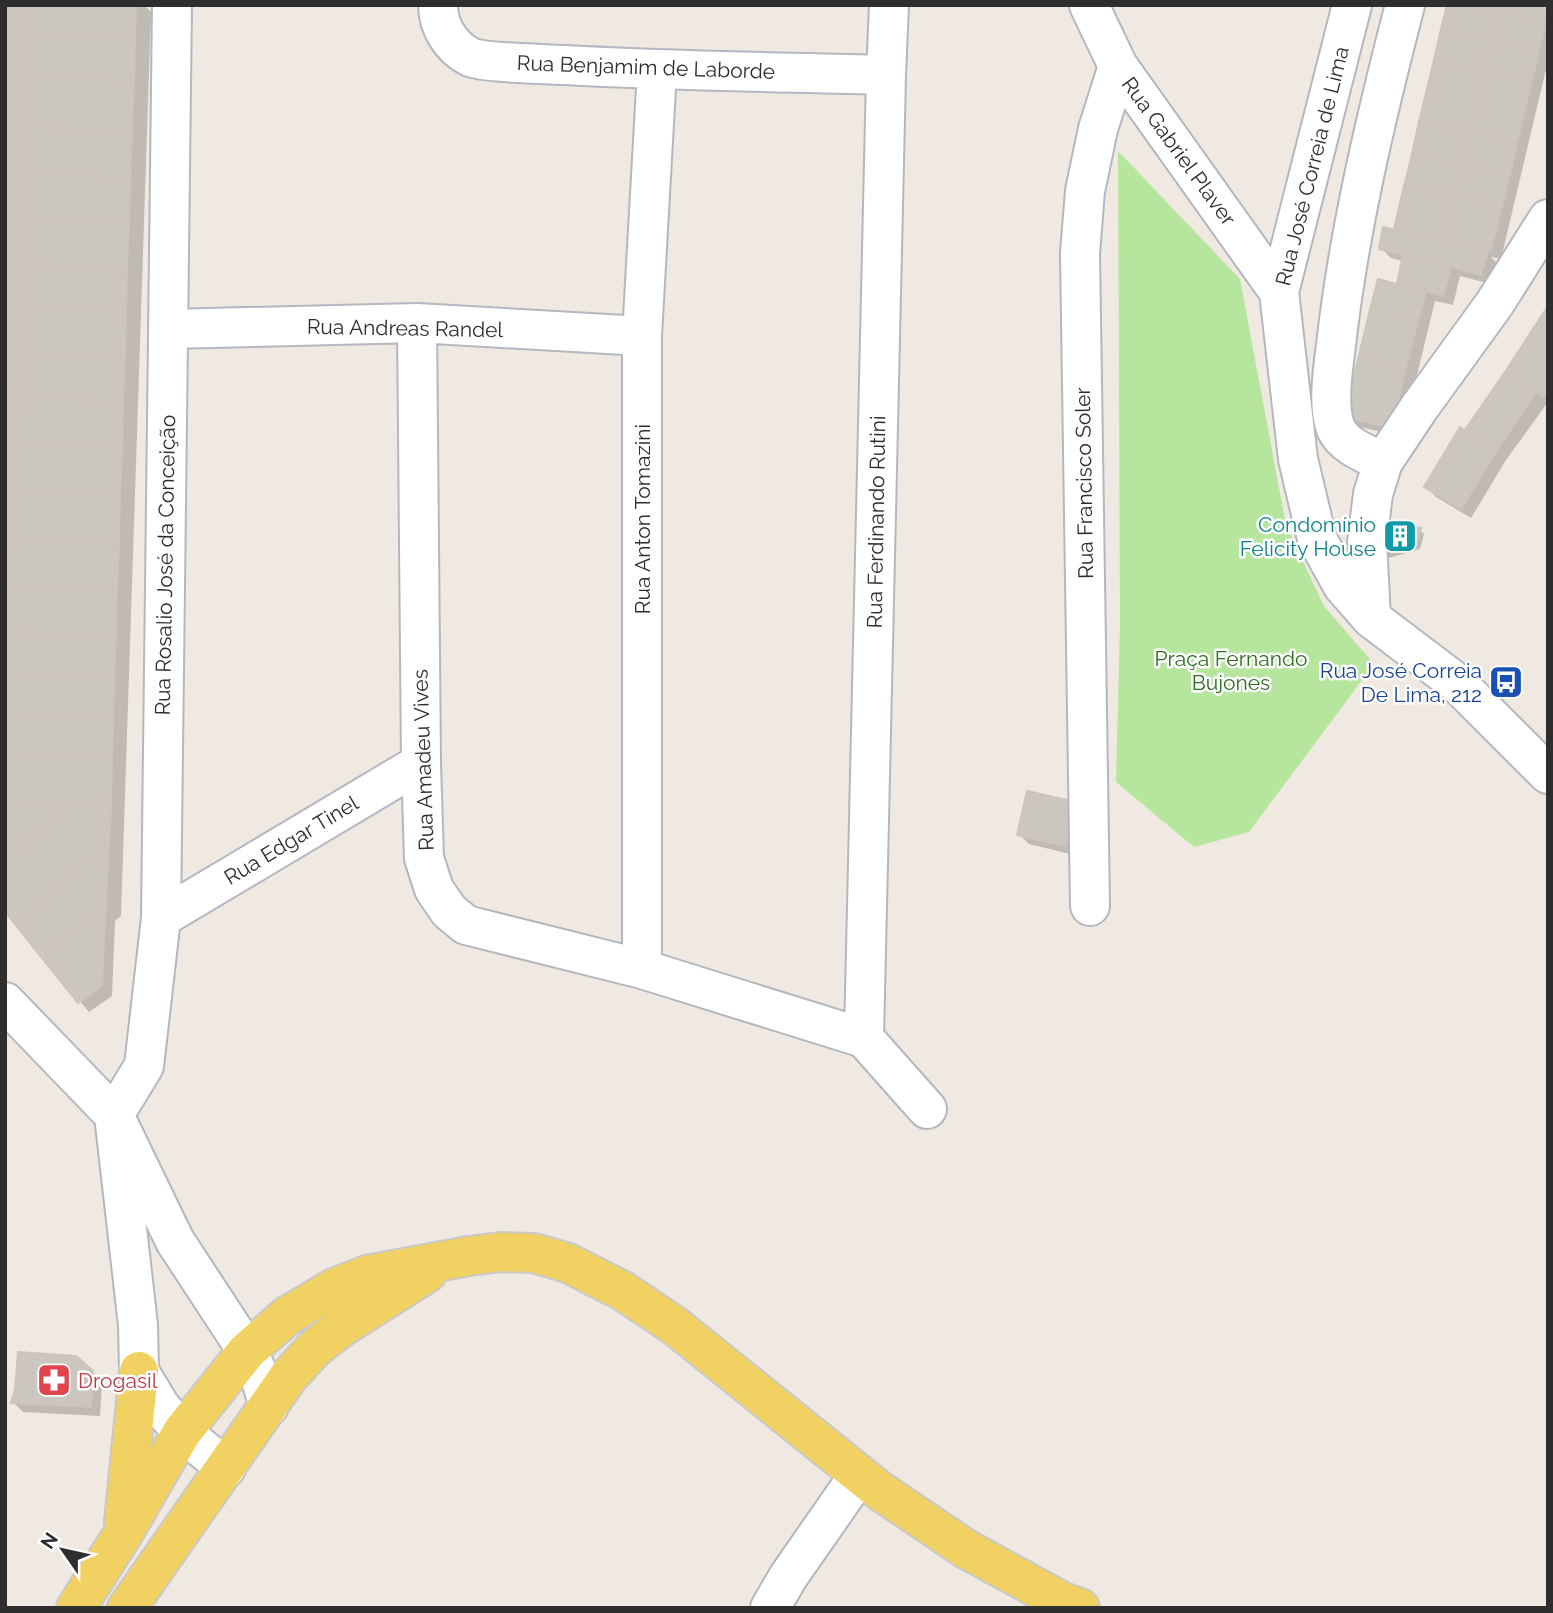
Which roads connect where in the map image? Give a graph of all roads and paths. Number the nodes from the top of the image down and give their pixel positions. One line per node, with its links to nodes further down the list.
1 (172, 5): 13 (street, Rua Rosalio José da Conceição)
2 (438, 5): 8 (street, Rua Benjamim de Laborde)
3 (889, 5): 9 (street, Rua Ferdinando Rutini)
4 (1089, 5): 7 (street, Rua Gabriel Plaver)
5 (1352, 5): 11 (street, Rua José Correia de Lima)
6 (1405, 5): 15 (street)
7 (1118, 66): 11 (street, Rua Gabriel Plaver); 19 (street, Rua Francisco Soler)
8 (657, 70): 9 (street, Rua Benjamim de Laborde); 14 (street, Rua Anton Tomazini)
9 (886, 75): 23 (street, Rua Ferdinando Rutini)
10 (1548, 219): 15 (street)
11 (1279, 292): 16 (street, Rua José Correia de Lima)
12 (416, 323): 13 (street, Rua Andreas Randel); 14 (street, Rua Andreas Randel); 17 (street, Rua Amadeu Vives)
13 (168, 329): 20 (street, Rua Rosalio José da Conceição)
14 (642, 336): 21 (street, Rua Anton Tomazini)
15 (1383, 462): 16 (street)
16 (1371, 618): 18 (street, Rua José Correia de Lima)
17 (421, 763): 20 (street, Rua Edgar Tinel); 21 (street, Rua Amadeu Vives)
18 (1548, 774)
19 (1090, 906)
20 (161, 918): 25 (street, Rua Rosalio José da Conceição)
21 (642, 969): 23 (street, Rua Amadeu Vives)
22 (5, 1002): 25 (street)
23 (864, 1038): 24 (street)
24 (927, 1109)
25 (114, 1115): 27 (street); 28 (street)
26 (448, 1261): 27 (main road); 29 (main road); 32 (main road)
27 (247, 1350): 29 (street); 30 (main road)
28 (139, 1371): 30 (street); 33 (main road)
29 (269, 1406): 31 (main road)
30 (182, 1432): 31 (street); 33 (main road)
31 (226, 1468): 35 (main road)
32 (859, 1475): 36 (street); 37 (main road)
33 (123, 1534): 34 (main road)
34 (76, 1608)
35 (127, 1608)
36 (770, 1608)
37 (1080, 1608)

